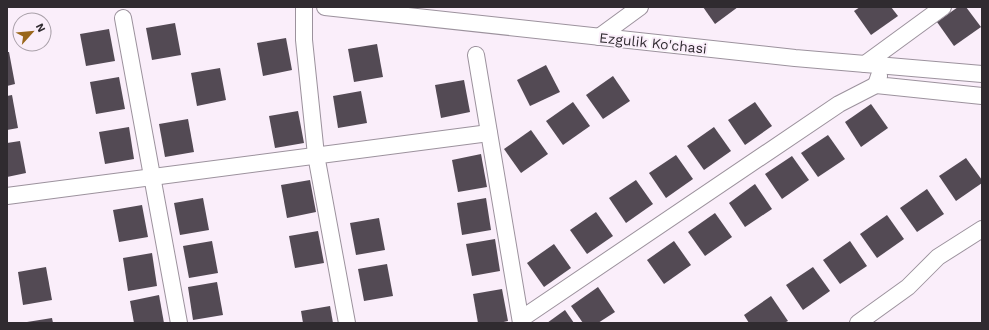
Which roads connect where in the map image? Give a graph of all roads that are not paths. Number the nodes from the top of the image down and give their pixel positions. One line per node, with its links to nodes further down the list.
1 (304, 7): 15 (street)
2 (325, 7): 5 (street, Ezgulik Ko'chasi)
3 (640, 7): 7 (street)
4 (943, 7): 9 (street)
5 (450, 14): 7 (street, Ezgulik Ko'chasi)
6 (123, 18): 16 (street)
7 (599, 37): 9 (street, Ezgulik Ko'chasi)
8 (476, 55): 14 (street)
9 (865, 64): 10 (street, Ezgulik Ko'chasi)
10 (882, 65): 11 (street, Ezgulik Ko'chasi); 12 (street)
11 (982, 74)
12 (876, 85): 13 (street); 19 (street)
13 (982, 96)
14 (489, 132): 15 (street); 19 (street)
15 (316, 155): 16 (street); 21 (street)
16 (153, 177): 17 (street); 20 (street)
17 (7, 196)
18 (982, 229): 22 (street)
19 (521, 321)
20 (179, 323)
21 (347, 323)
22 (858, 323)

